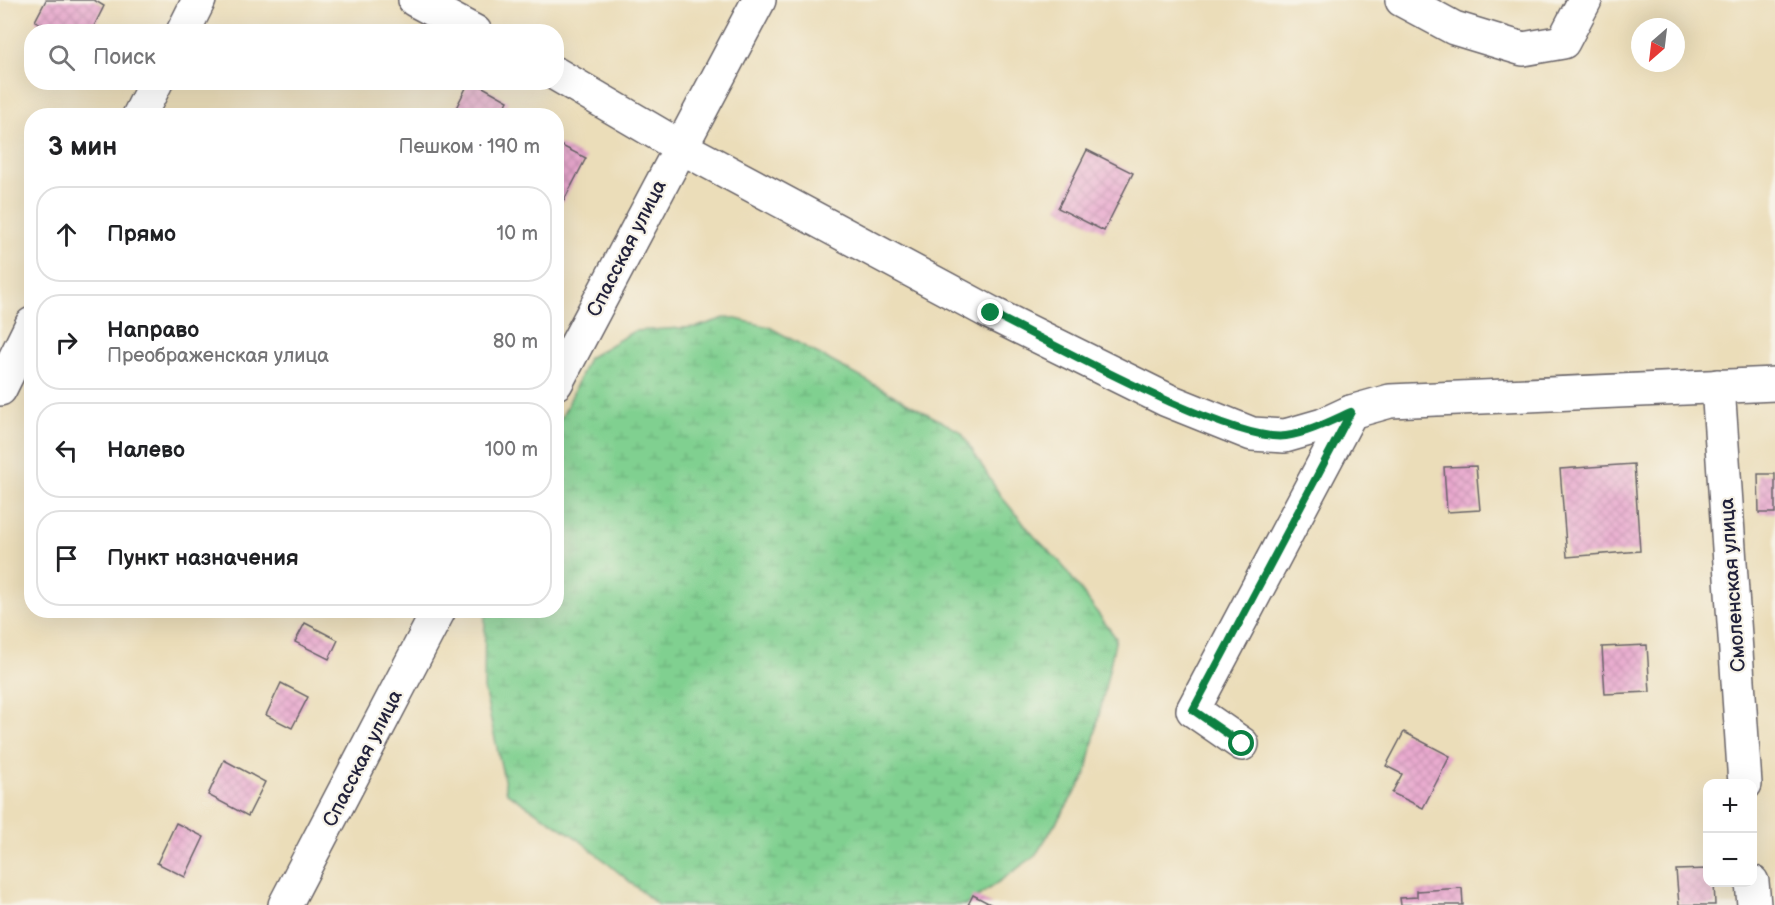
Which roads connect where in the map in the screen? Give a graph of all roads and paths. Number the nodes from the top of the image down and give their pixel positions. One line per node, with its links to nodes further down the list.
1 (199, 0): 6 (street)
2 (415, 0): 7 (street)
3 (759, 0): 11 (street, Спасская улица)
4 (1402, 0): 5 (street)
5 (1585, 0)
6 (187, 24)
7 (460, 24)
8 (564, 79): 11 (street)
9 (152, 90): 10 (street)
10 (143, 108)
11 (679, 146): 13 (street, Спасская улица); 17 (street)
12 (24, 340): 16 (street)
13 (564, 368)
14 (1775, 384): 15 (street)
15 (1718, 386): 17 (street); 20 (street, Смоленская улица)
16 (0, 389)
17 (1351, 412): 19 (street)
18 (435, 618): 22 (street, Спасская улица)
19 (1242, 744)
20 (1745, 779)
21 (1752, 887): 23 (street)
22 (285, 905)
23 (1754, 905)

